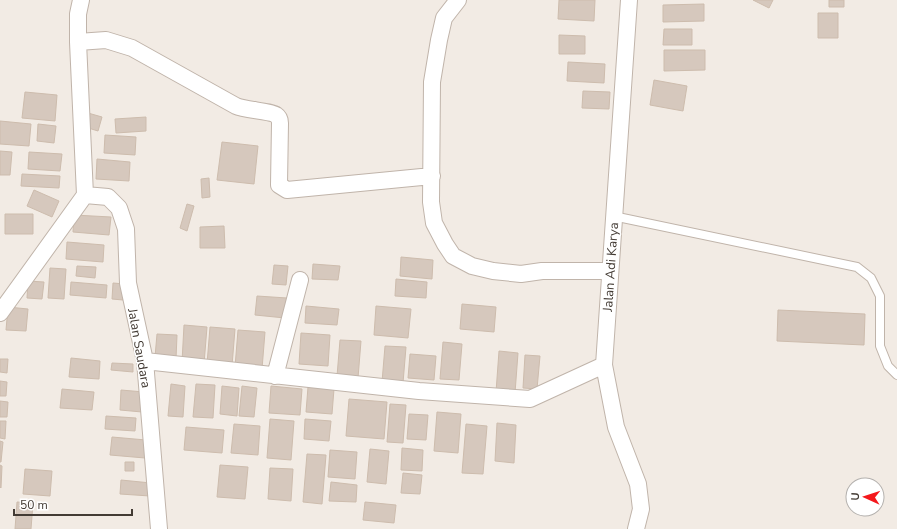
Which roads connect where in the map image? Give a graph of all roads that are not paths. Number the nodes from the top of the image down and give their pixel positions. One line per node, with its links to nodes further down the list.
1 (80, 0): 4 (street)
2 (458, 0): 5 (street)
3 (629, 0): 7 (street, Jalan Adi Karya)
4 (78, 42): 5 (street); 6 (street)
5 (432, 176): 8 (street)
6 (85, 195): 10 (street); 11 (street, Jalan Saudara)
7 (613, 216): 8 (street, Jalan Adi Karya); 13 (lane)
8 (610, 270): 12 (street, Jalan Adi Karya)
9 (300, 280): 14 (street)
10 (0, 313)
11 (145, 361): 14 (street); 15 (street, Jalan Saudara)
12 (604, 365): 14 (street); 16 (street, Jalan Adi Karya)
13 (897, 375)
14 (275, 376)
15 (158, 529)
16 (636, 529)

